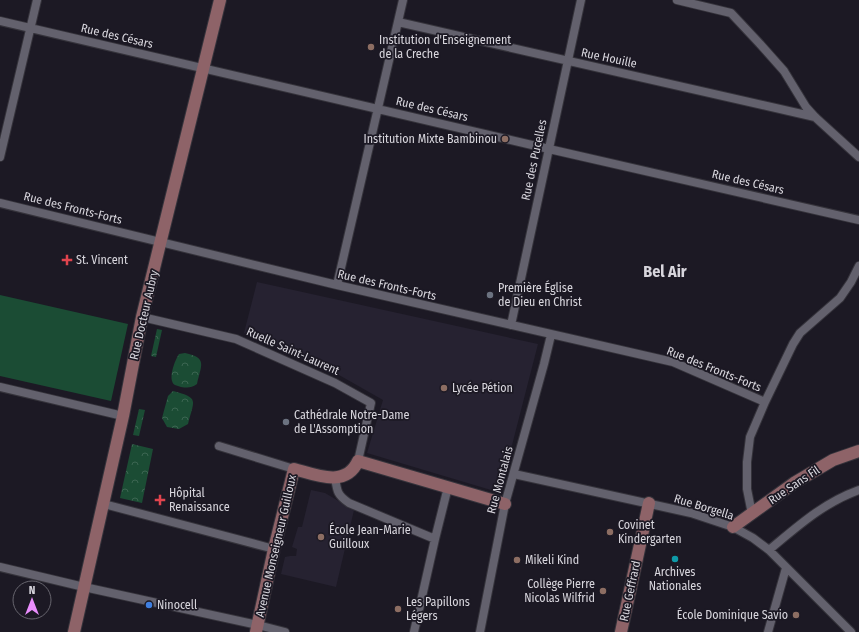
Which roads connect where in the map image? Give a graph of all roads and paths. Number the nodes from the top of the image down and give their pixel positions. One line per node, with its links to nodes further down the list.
1 (37, 0): 8 (street)
2 (220, 0): 10 (street, Rue Docteur Aubry)
3 (403, 0): 7 (street)
4 (581, 0): 9 (street, Rue des Pucelles)
5 (677, 0): 12 (street)
6 (0, 21): 8 (street, Rue des Césars)
7 (398, 22): 9 (street, Rue Houille); 11 (street)
8 (31, 28): 10 (street, Rue des Césars); 14 (street)
9 (567, 61): 12 (street, Rue Houille); 13 (street, Rue des Pucelles)
10 (203, 69): 11 (street, Rue des Césars); 18 (street, Rue Docteur Aubry)
11 (377, 109): 13 (street, Rue des Césars); 20 (street)
12 (815, 117): 15 (street)
13 (549, 149): 17 (street, Rue des Césars); 22 (street, Rue des Pucelles)
14 (0, 157)
15 (859, 157)
16 (0, 202): 18 (street, Rue des Fronts-Forts)
17 (859, 220)
18 (161, 242): 20 (street, Rue des Fronts-Forts); 21 (street, Rue Docteur Aubry)
19 (859, 266): 25 (street)
20 (337, 286): 22 (street, Rue des Fronts-Forts)
21 (142, 317): 26 (street, Rue Docteur Aubry); 29 (street, Ruelle Saint-Laurent)
22 (511, 325): 23 (street, Rue des Fronts-Forts)
23 (551, 335): 25 (street, Rue des Fronts-Forts); 31 (street, Rue Montalais)
24 (0, 387): 26 (street)
25 (765, 402): 38 (street)
26 (123, 416): 36 (street, Rue Docteur Aubry)
27 (219, 446): 30 (street)
28 (859, 451): 38 (street, Rue Sans Fil)
29 (358, 461): 32 (street, Avenue Monseigneur Guilloux); 33 (street)
30 (294, 469): 32 (street, Avenue Monseigneur Guilloux); 41 (street, Avenue Monseigneur Guilloux)
31 (514, 474): 35 (street, Rue Borgella); 37 (street, Rue Montalais)
32 (335, 477): 40 (street)
33 (448, 487): 37 (street); 40 (street)
34 (859, 490): 42 (street)
35 (649, 503): 39 (street, Rue Borgella); 51 (street, Rue Geffrard)
36 (104, 504): 41 (street); 45 (street, Rue Docteur Aubry)
37 (505, 504): 50 (street, Rue Montalais)
38 (752, 514): 39 (street, Rue Sans Fil)
39 (733, 527): 42 (street, Rue Borgella)
40 (435, 539): 49 (street)
41 (274, 549): 46 (street, Avenue Monseigneur Guilloux)
42 (768, 550): 44 (street, Rue Borgella)
43 (0, 566): 45 (street)
44 (786, 568): 52 (street); 53 (street, Rue Borgella)
45 (84, 587): 46 (street); 47 (street, Rue Docteur Aubry)
46 (257, 628): 48 (street)
47 (74, 632)
48 (285, 632)
49 (414, 632)
50 (480, 632)
51 (621, 632)
52 (768, 632)
53 (851, 632)

